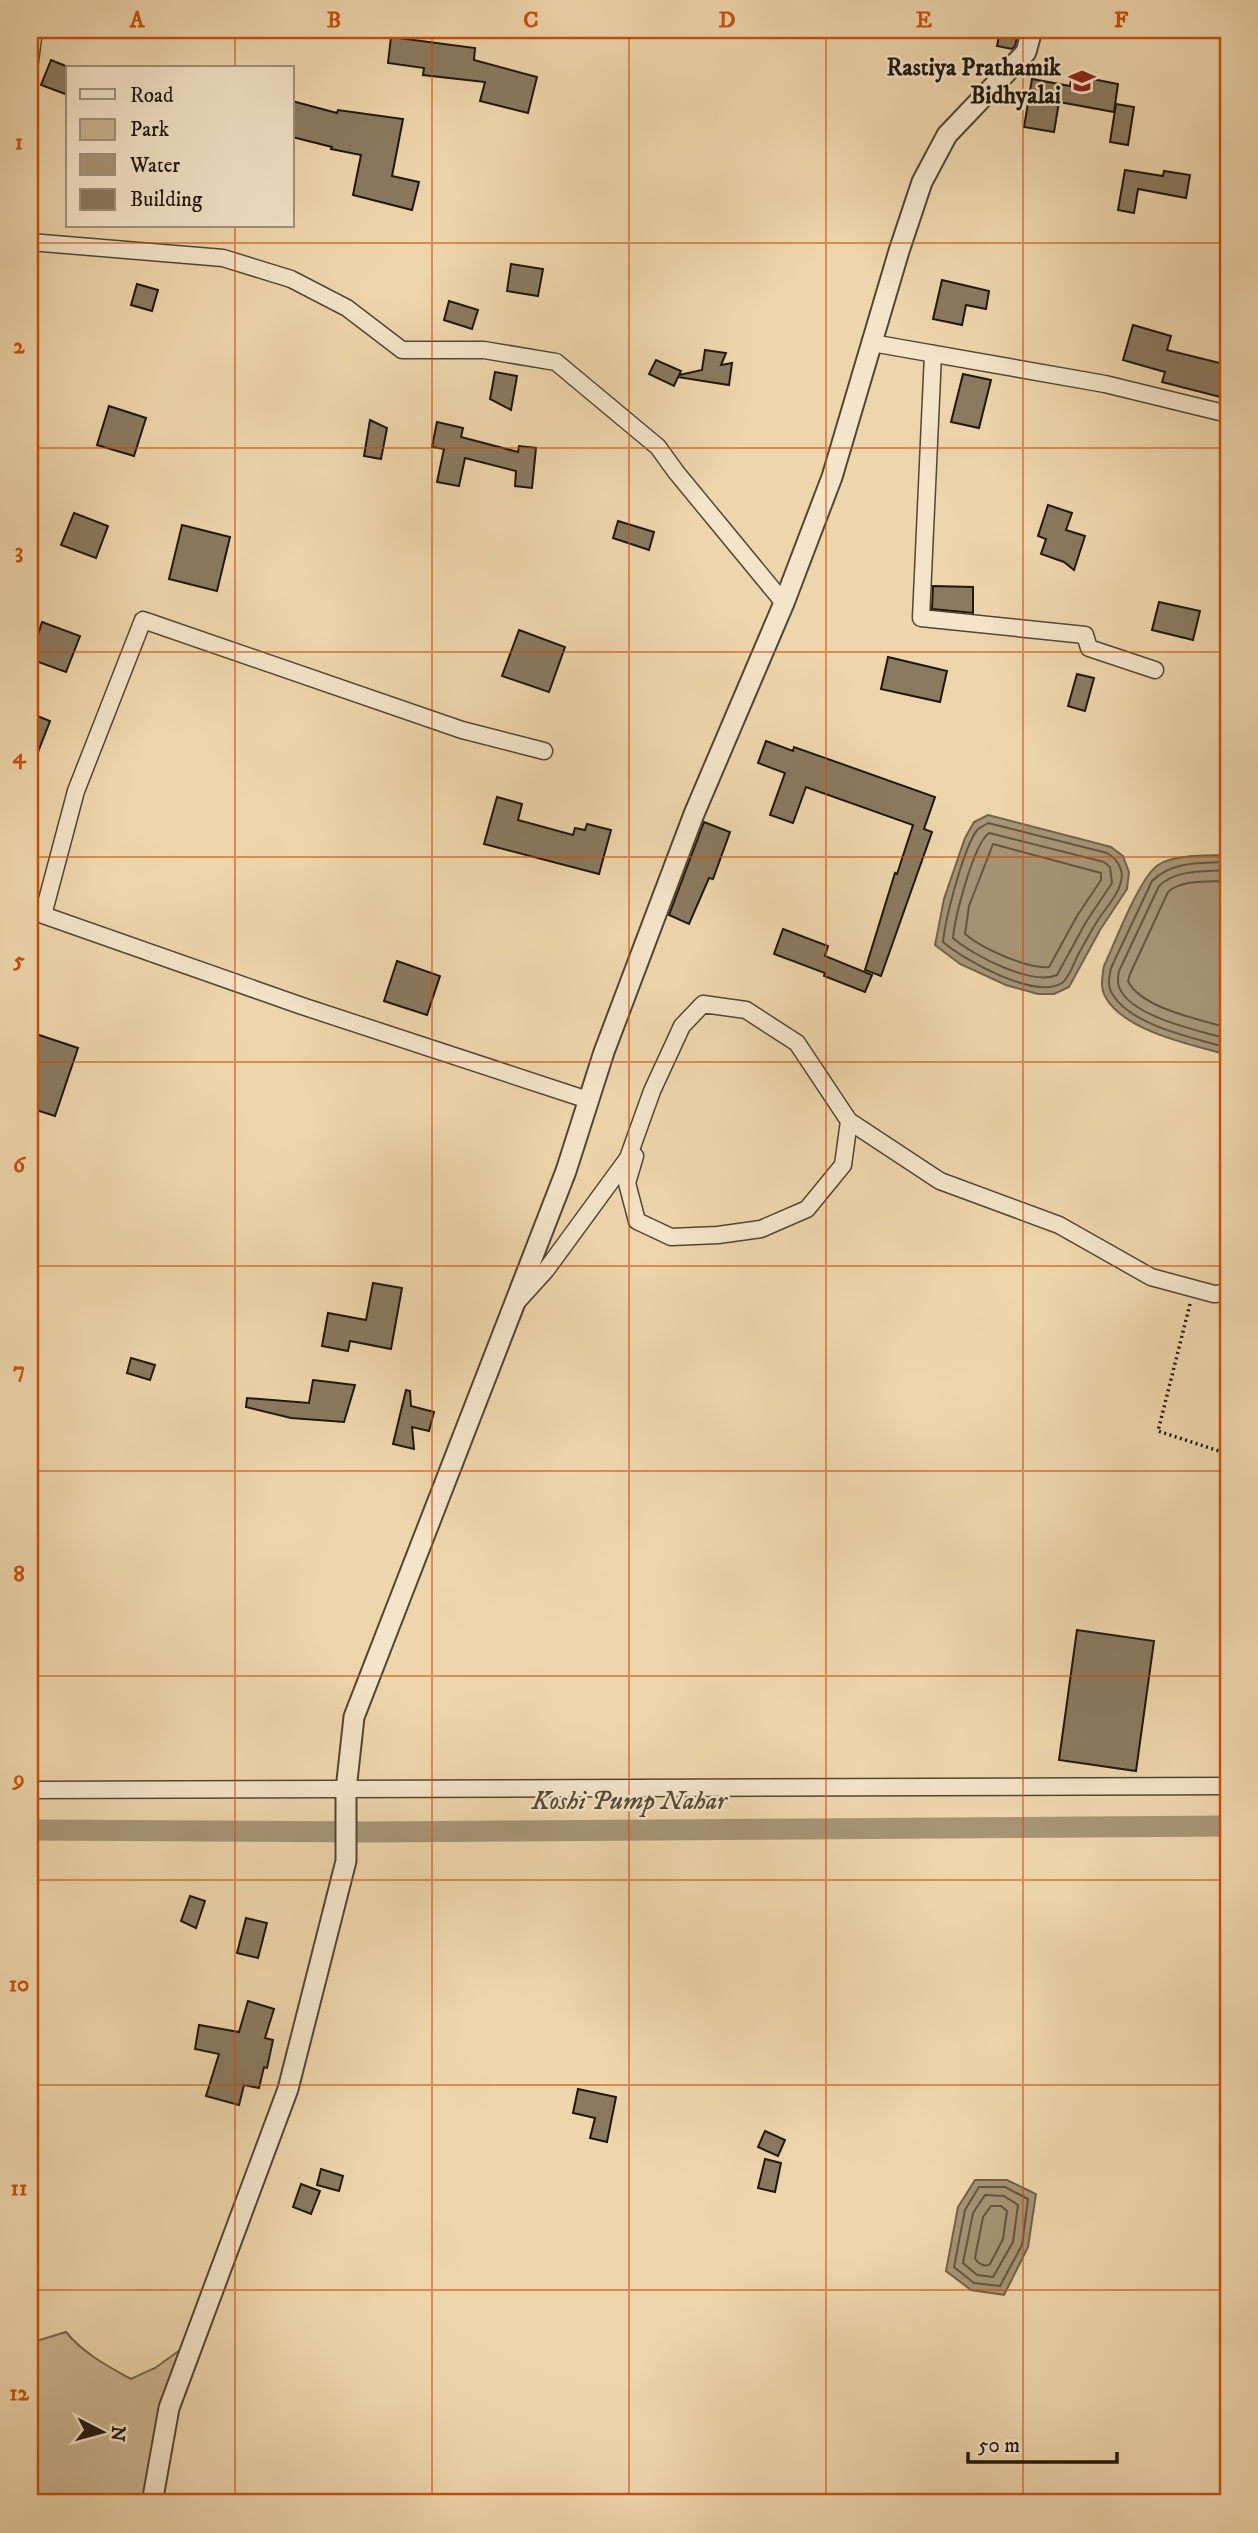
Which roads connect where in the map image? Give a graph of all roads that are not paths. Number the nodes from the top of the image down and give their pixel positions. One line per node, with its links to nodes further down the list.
1 (34, 30): 3 (street)
2 (1032, 30): 5 (street)
3 (30, 61)
4 (30, 242): 8 (street)
5 (872, 343): 6 (street); 8 (street)
6 (933, 354): 7 (street); 9 (street)
7 (1228, 414)
8 (784, 603): 12 (street)
9 (1155, 670)
10 (544, 751): 12 (street)
11 (652, 1091): 13 (street); 13 (street); 15 (street)
12 (588, 1100): 15 (street)
13 (849, 1121): 14 (street)
14 (1228, 1293)
15 (513, 1306): 18 (street)
16 (1228, 1786): 18 (street)
17 (30, 1790): 18 (street)
18 (346, 1790): 19 (street)
19 (152, 2503)

